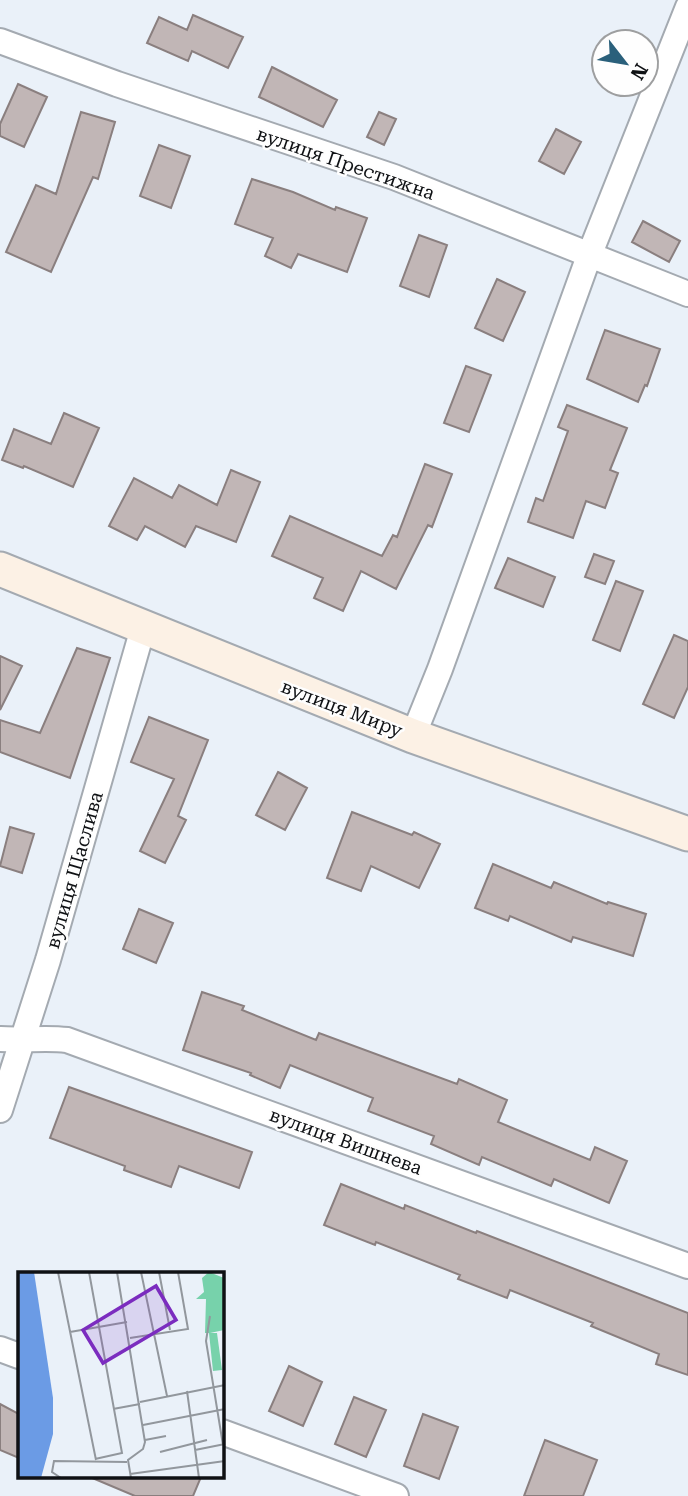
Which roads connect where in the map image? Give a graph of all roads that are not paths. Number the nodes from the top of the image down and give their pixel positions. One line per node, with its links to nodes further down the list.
1 (688, 7): 3 (street)
2 (0, 41): 3 (street, вулиця Престижна)
3 (589, 256): 4 (street, вулиця Престижна); 7 (street)
4 (688, 294)
5 (0, 569): 6 (street, вулиця Миру)
6 (144, 628): 7 (street, вулиця Миру); 9 (street, вулиця Щаслива)
7 (413, 736): 8 (street, вулиця Миру)
8 (688, 834)
9 (11, 1040): 10 (street, вулиця Щаслива); 11 (street, вулиця Вишнева)
10 (0, 1110)
11 (688, 1266)
12 (0, 1349): 13 (street)
13 (18, 1356)
14 (224, 1433): 15 (street)
15 (396, 1496)

